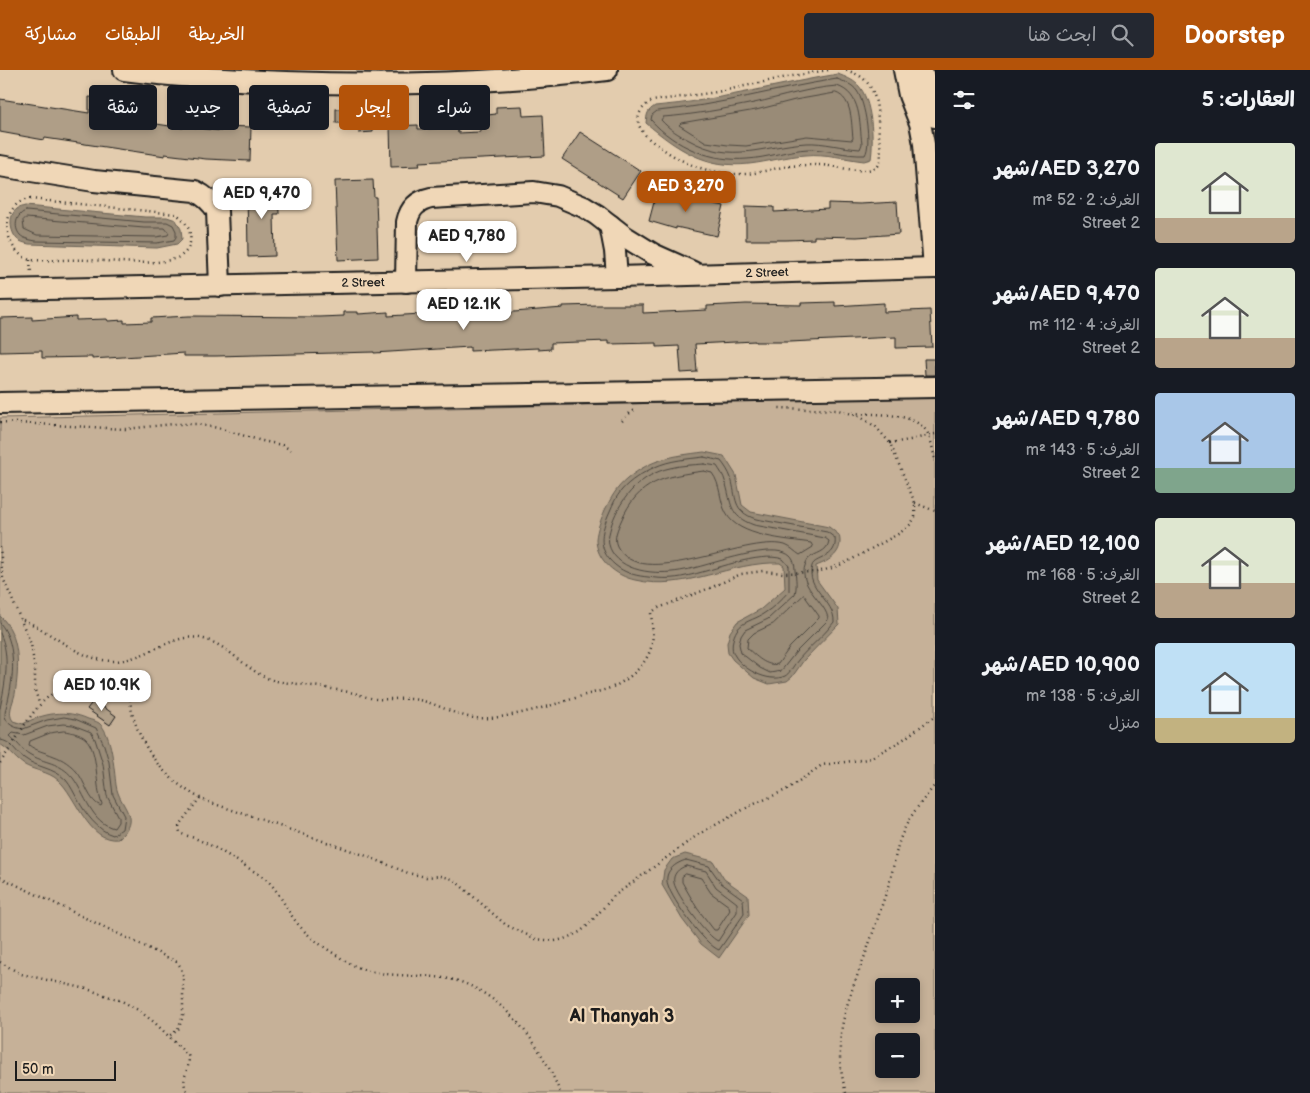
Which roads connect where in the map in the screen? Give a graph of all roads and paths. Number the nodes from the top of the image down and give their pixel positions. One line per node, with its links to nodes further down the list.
1 (124, 70): 6 (street)
2 (607, 70): 7 (street)
3 (828, 70): 4 (path)
4 (845, 70)
5 (912, 71): 8 (street)
6 (391, 77): 7 (street)
7 (412, 77)
8 (931, 126): 12 (street)
9 (0, 166): 16 (street)
10 (89, 206): 10 (path)
11 (610, 225): 13 (street); 14 (street); 15 (street)
12 (935, 268): 13 (street, 2 Street)
13 (702, 275): 14 (street, 2 Street)
14 (616, 277): 15 (street, 2 Street)
15 (406, 282): 16 (street, 2 Street)
16 (220, 286): 17 (street, 2 Street)
17 (0, 290)
18 (935, 387): 19 (street)
19 (0, 403)
20 (771, 407): 22 (path)
21 (641, 408): 23 (path)
22 (849, 412): 26 (path); 27 (path)
23 (622, 421)
24 (0, 422): 28 (path)
25 (935, 434): 26 (path)
26 (930, 436): 27 (path); 29 (path)
27 (890, 443): 30 (path)
28 (291, 450)
29 (935, 460)
30 (915, 502): 31 (path); 33 (path)
31 (935, 511)
32 (0, 547): 33 (path)
33 (23, 620): 34 (path)
34 (39, 704): 36 (path); 38 (path)
35 (935, 716): 38 (path)
36 (0, 763)
37 (935, 785): 44 (path)
38 (200, 798): 43 (path)
39 (0, 877): 41 (path)
40 (0, 962): 41 (path)
41 (169, 1036): 42 (path)
42 (188, 1093)
43 (560, 1093)
44 (846, 1093)

